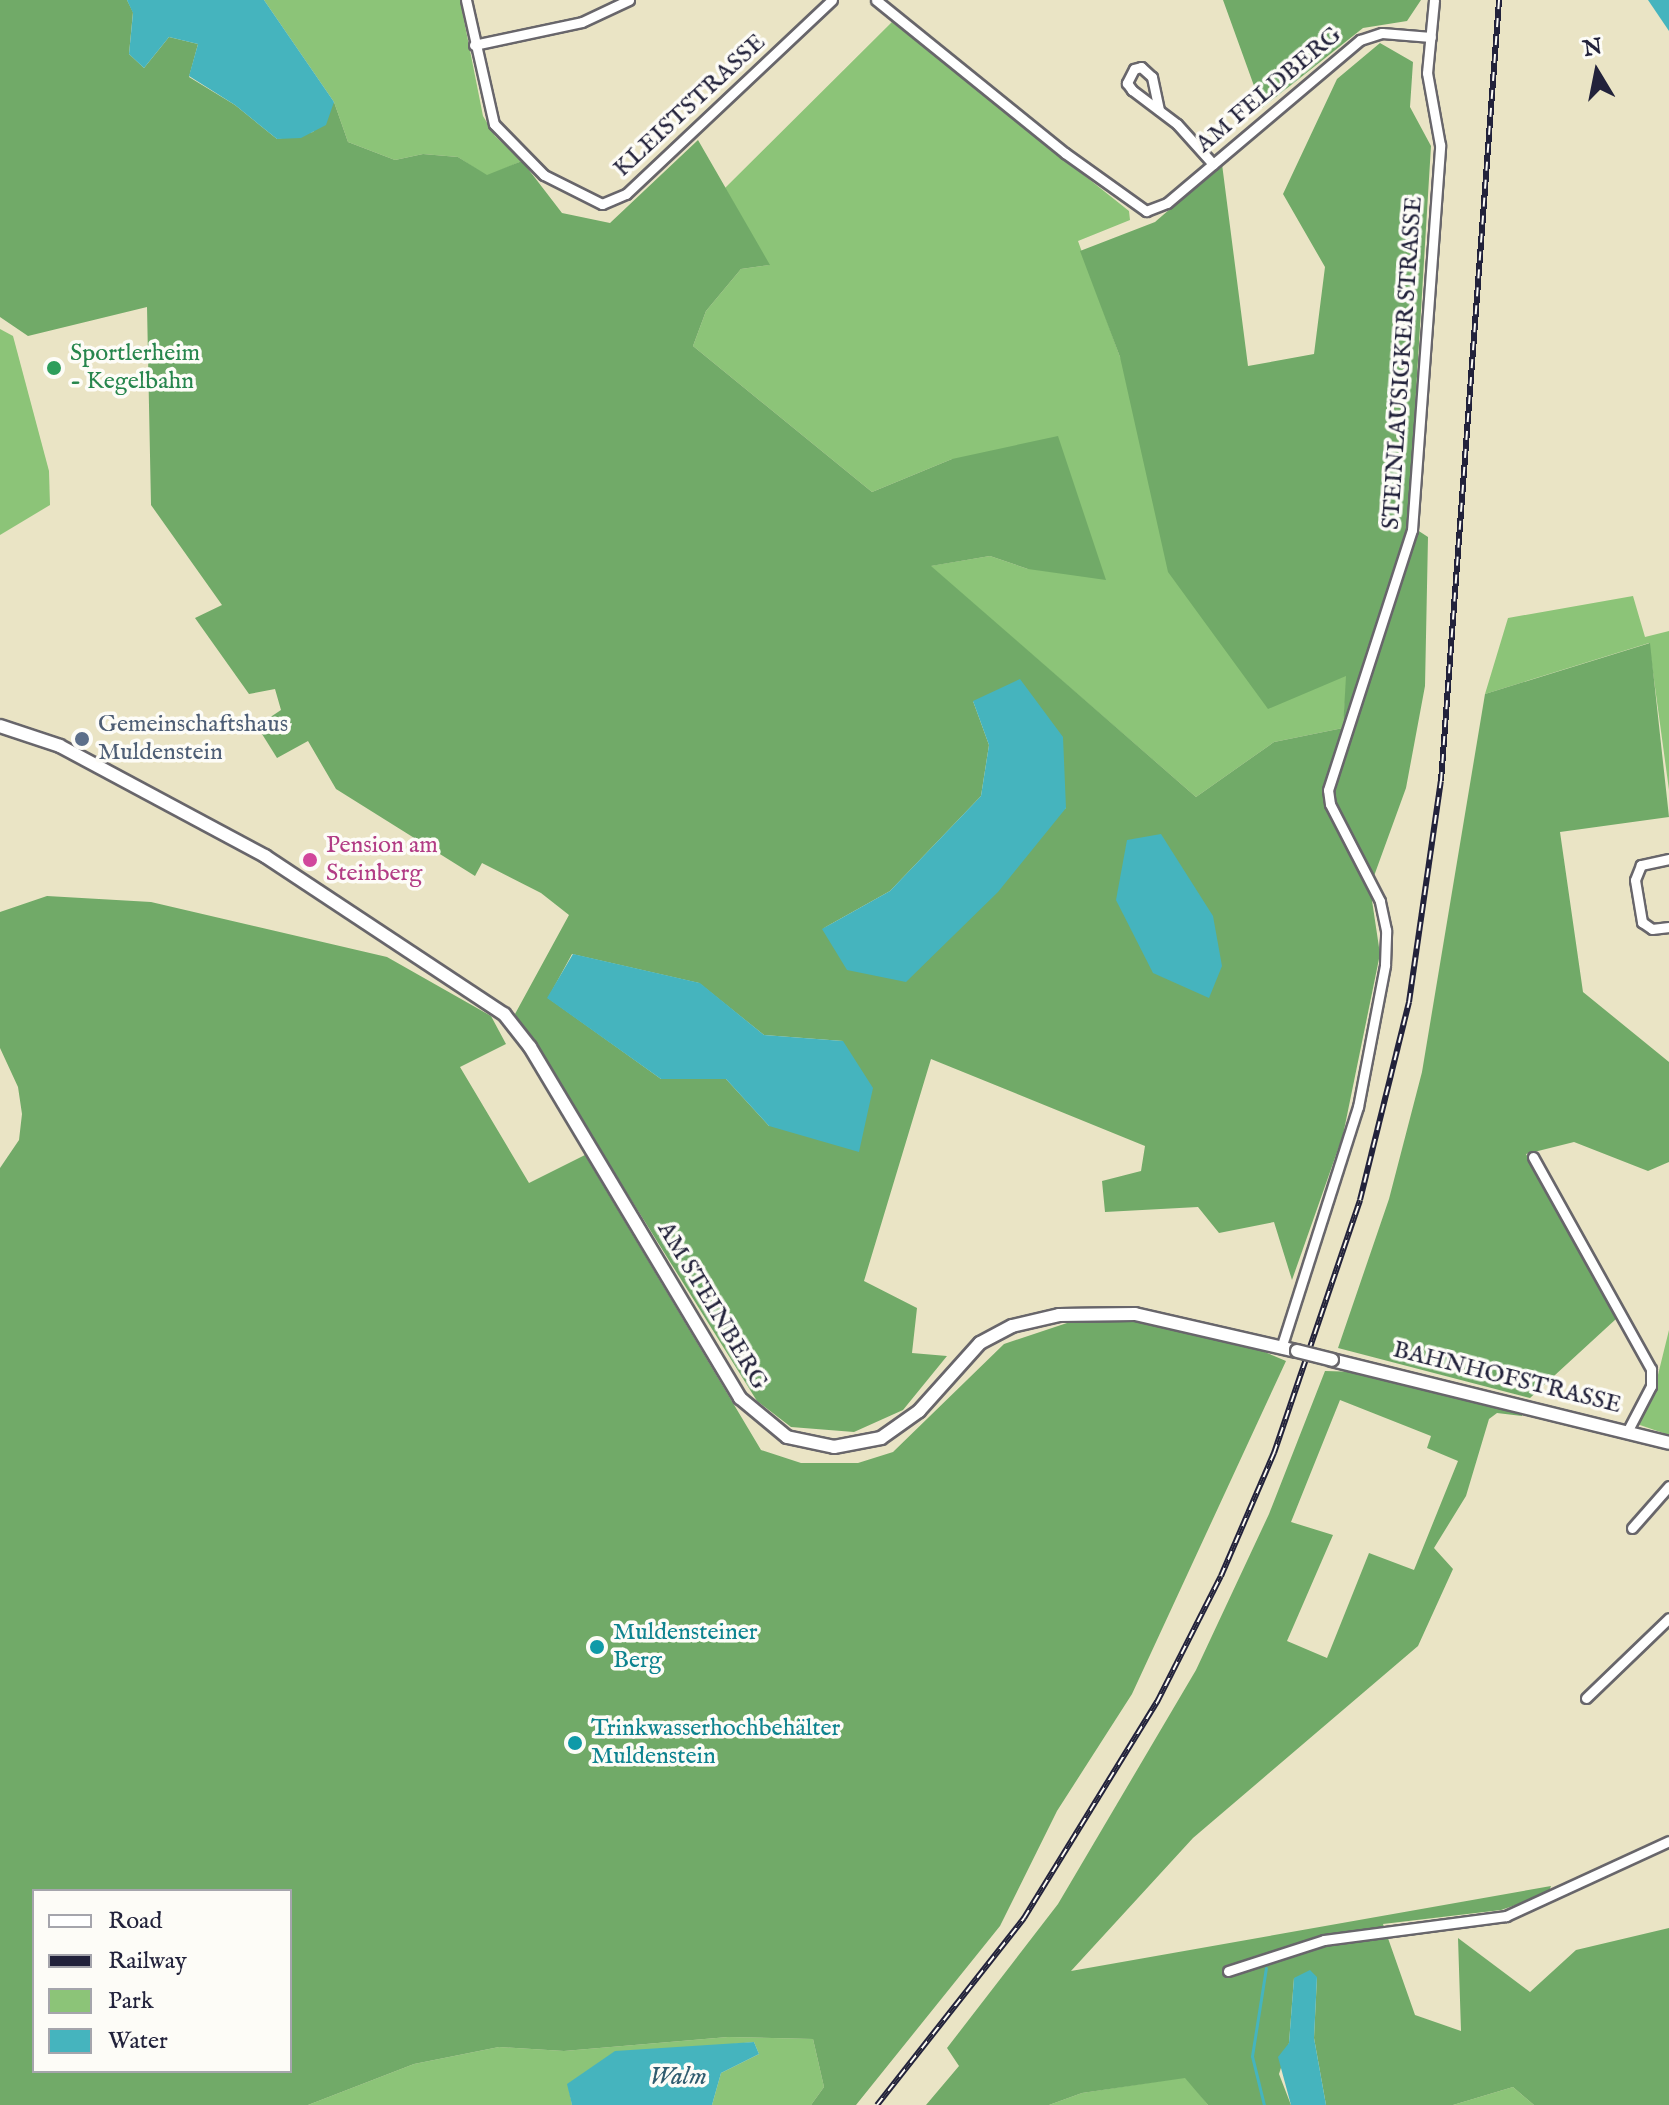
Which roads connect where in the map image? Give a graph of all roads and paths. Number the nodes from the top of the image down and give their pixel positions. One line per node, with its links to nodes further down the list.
1 (466, 0): 7 (street)
2 (629, 0): 7 (street)
3 (832, 0): 7 (street, KLEISTSTRASSE)
4 (876, 0): 9 (street, AM FELDBERG)
5 (1434, 0): 6 (street, STEINLAUSIGKER STRASSE)
6 (1431, 37): 9 (street, AM FELDBERG); 14 (street, STEINLAUSIGKER STRASSE)
7 (474, 45)
8 (1159, 110): 8 (street); 9 (street)
9 (1213, 164)
10 (0, 726): 14 (main road, AM STEINBERG)
11 (1669, 859): 12 (street)
12 (1669, 927)
13 (1533, 1157): 16 (street)
14 (1281, 1348): 15 (main road, AM STEINBERG)
15 (1297, 1351): 16 (main road, BAHNHOFSTRASSE, bridge)
16 (1628, 1430): 17 (main road, BAHNHOFSTRASSE)
17 (1669, 1443)
18 (1669, 1486): 19 (street)
19 (1632, 1528)
20 (1669, 1618): 21 (street)
21 (1586, 1698)
22 (1669, 1841): 23 (street)
23 (1228, 1971)

